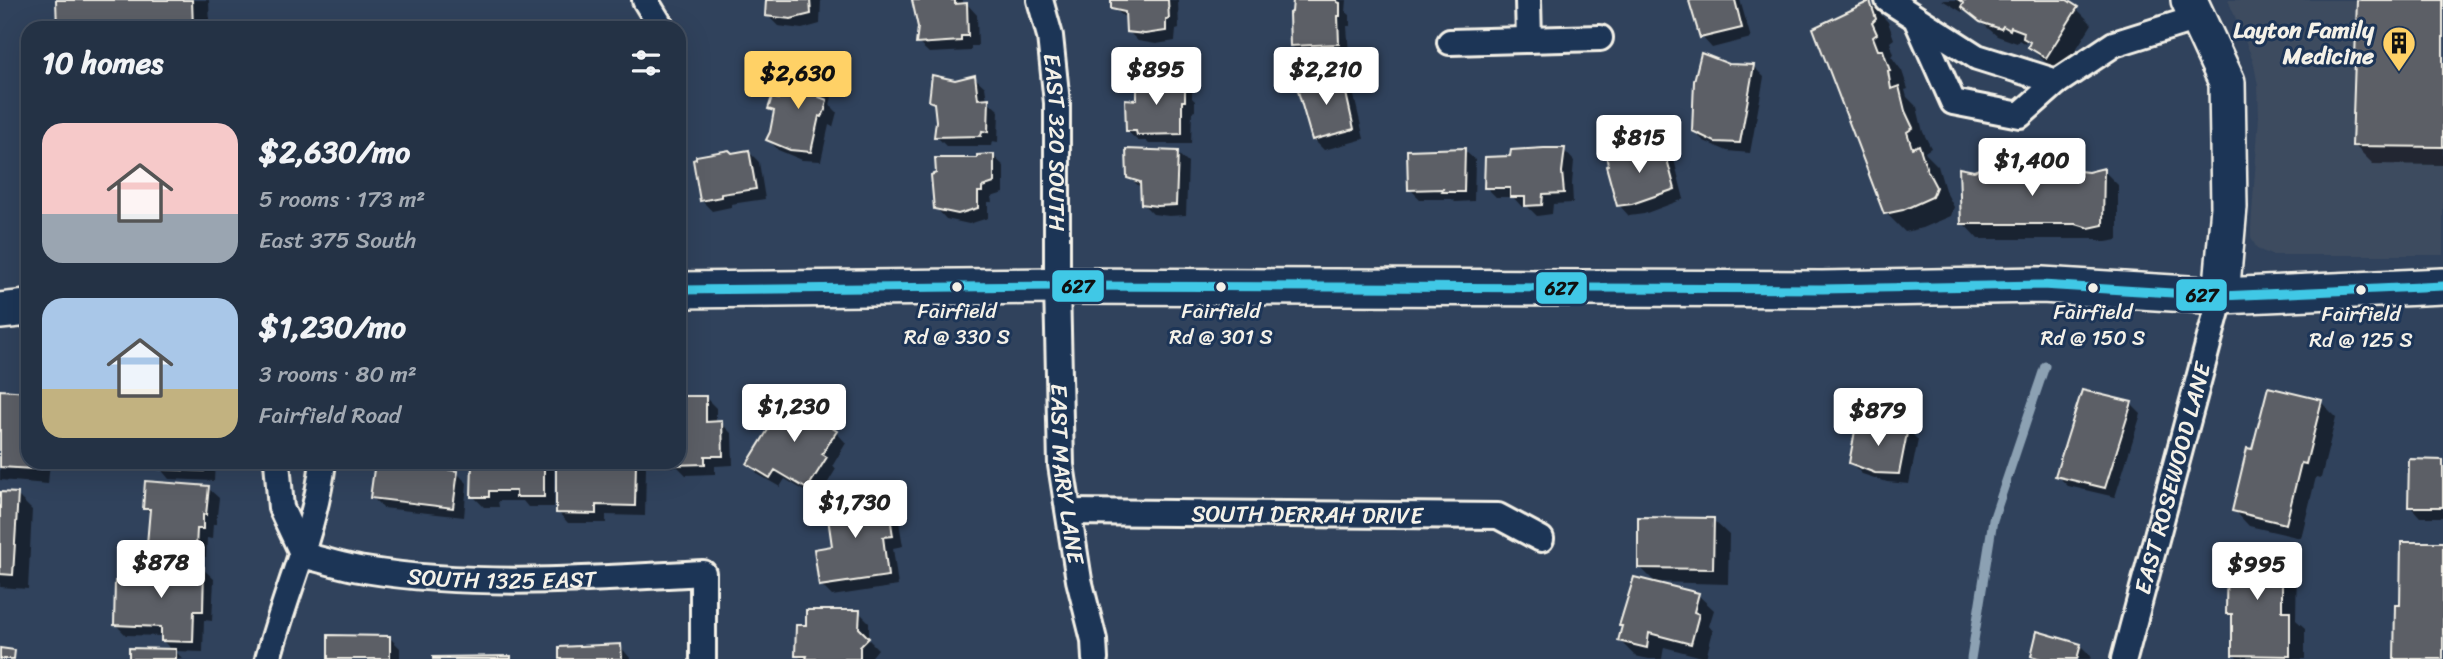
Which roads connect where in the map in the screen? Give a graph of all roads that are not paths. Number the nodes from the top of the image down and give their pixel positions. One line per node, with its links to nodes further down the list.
1 (645, 0): 6 (street)
2 (1040, 0): 12 (street, EAST 320 SOUTH)
3 (1528, 0): 9 (street)
4 (1888, 0): 7 (street)
5 (2193, 9): 11 (street); 15 (street)
6 (658, 21)
7 (1917, 21): 11 (street); 11 (street)
8 (1600, 38): 9 (street)
9 (1529, 40): 10 (street)
10 (1450, 43)
11 (2057, 82)
12 (1057, 286): 14 (street); 15 (street); 20 (street, EAST MARY LANE)
13 (2443, 286): 15 (street)
14 (686, 290)
15 (2221, 296): 26 (street, EAST ROSEWOOD LANE)
16 (21, 308): 17 (street)
17 (0, 311)
18 (278, 469): 22 (street)
19 (322, 469): 22 (street)
20 (1069, 512): 21 (street, SOUTH DERRAH DRIVE); 25 (street, EAST MARY LANE)
21 (1541, 539)
22 (303, 555): 23 (street); 24 (street, SOUTH 1325 EAST)
23 (268, 659)
24 (703, 659)
25 (1095, 659)
26 (2124, 659)

